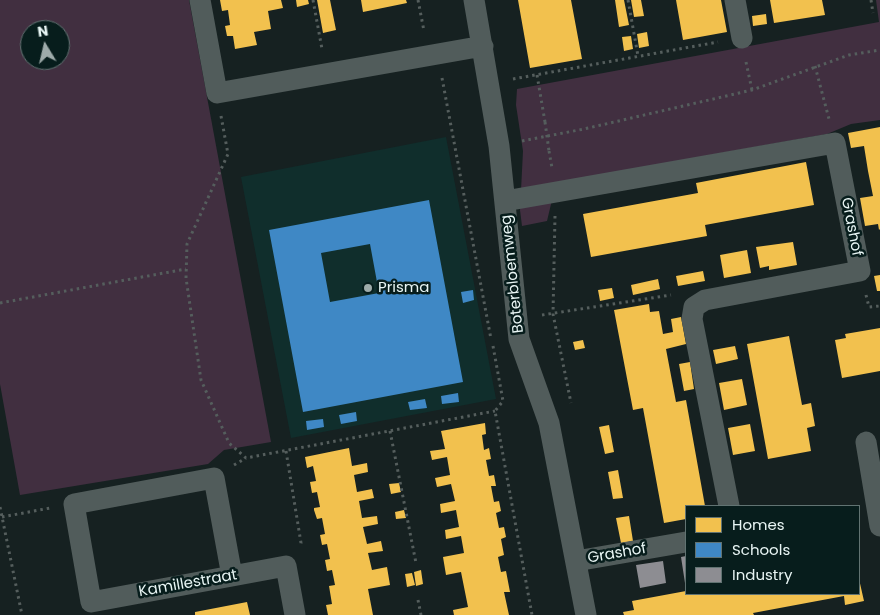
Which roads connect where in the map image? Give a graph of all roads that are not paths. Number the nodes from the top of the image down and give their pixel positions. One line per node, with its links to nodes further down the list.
1 (200, 0): 5 (street)
2 (474, 0): 5 (street, Boterbloemweg)
3 (735, 0): 4 (street)
4 (742, 38)
5 (483, 46): 6 (street, Boterbloemweg)
6 (506, 201): 8 (street, Grashof); 11 (street, Boterbloemweg)
7 (866, 442): 9 (street)
8 (729, 505)
9 (872, 521)
10 (685, 542): 11 (street, Grashof)
11 (576, 561): 14 (street, Boterbloemweg)
12 (232, 576): 12 (street, Kamillestraat); 13 (street, Kamillestraat)
13 (295, 615)
14 (586, 615)

